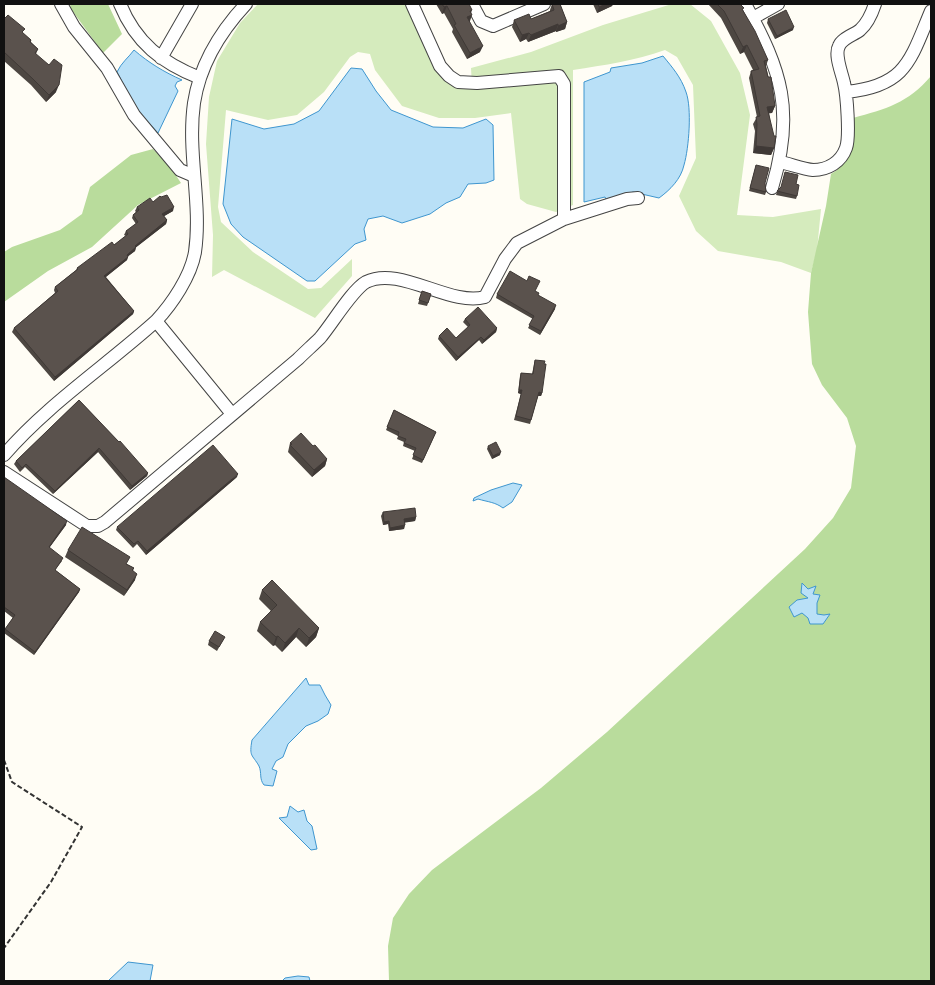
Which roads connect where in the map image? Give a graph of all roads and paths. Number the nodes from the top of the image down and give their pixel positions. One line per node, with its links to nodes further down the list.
1 (61, 4): 17 (street)
2 (120, 4): 13 (street)
3 (192, 4): 13 (street)
4 (246, 4): 14 (street)
5 (412, 4): 20 (street)
6 (472, 4): 7 (street)
7 (544, 4)
8 (745, 4): 12 (street)
9 (778, 4): 12 (street)
10 (876, 4): 15 (street)
11 (931, 11): 15 (street)
12 (753, 18): 16 (street)
13 (161, 58): 14 (street)
14 (200, 78): 17 (street)
15 (846, 92): 16 (street)
16 (780, 162): 18 (street)
17 (194, 176): 21 (street)
18 (772, 188)
19 (638, 198): 20 (street)
20 (564, 219): 22 (street)
21 (156, 321): 22 (street); 23 (street)
22 (232, 414): 24 (street)
23 (4, 455)
24 (4, 472)
25 (4, 760): 26 (path)
26 (4, 948)

